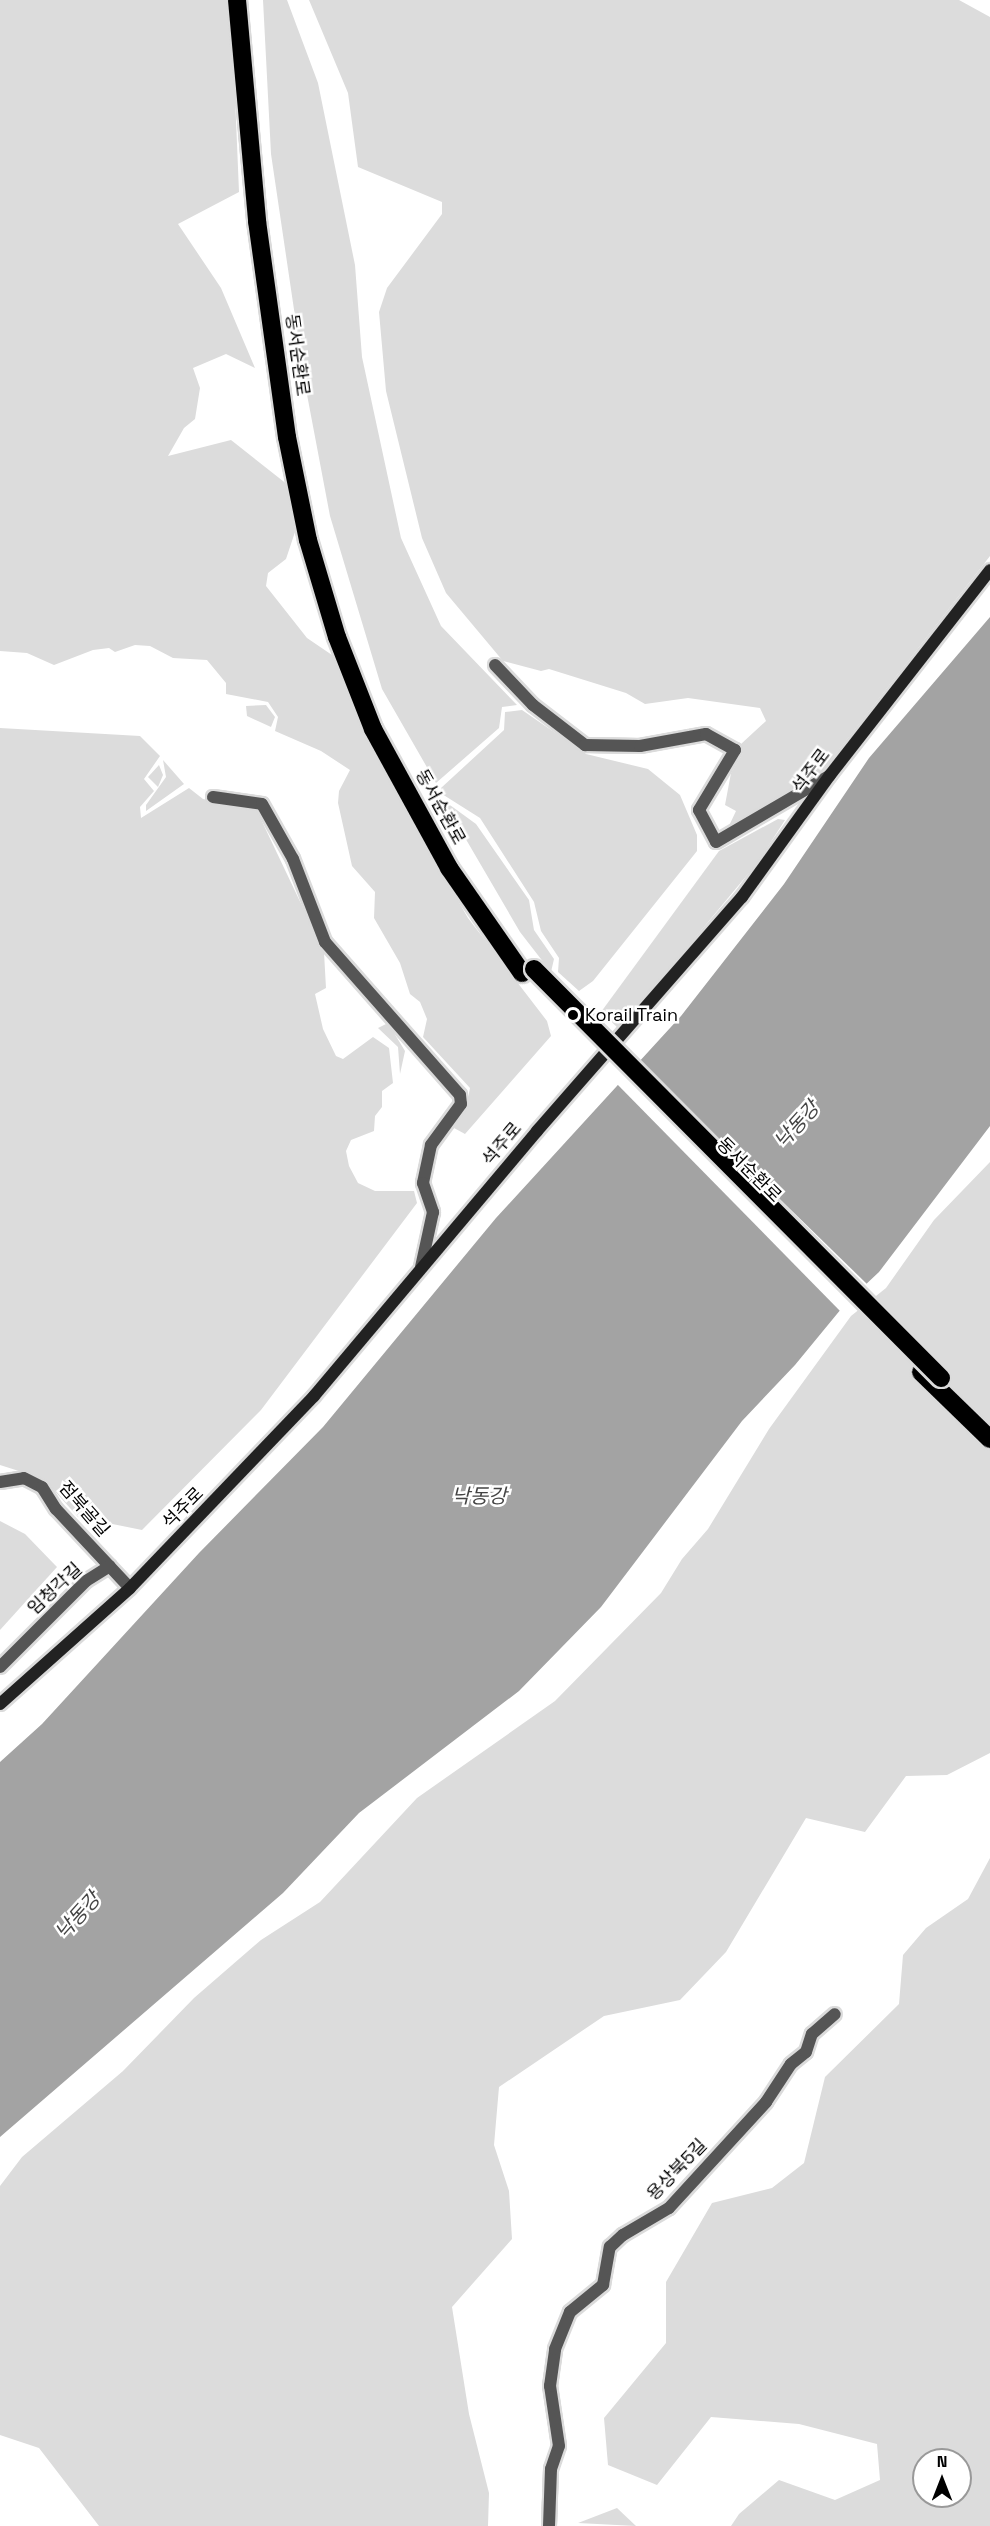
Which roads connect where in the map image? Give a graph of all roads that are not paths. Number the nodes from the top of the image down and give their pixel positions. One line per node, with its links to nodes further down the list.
1 (237, 0): 7 (highway, 동서순환로)
2 (247, 0): 7 (highway, 동서순환로)
3 (990, 570): 5 (street, 석주로)
4 (495, 665): 5 (street)
5 (830, 775): 8 (street, 석주로)
6 (213, 797): 8 (street)
7 (528, 971): 9 (highway, 동서순환로, bridge); 10 (highway, 동서순환로)
8 (421, 1267): 13 (street, 석주로)
9 (990, 1425)
10 (990, 1439)
11 (0, 1482): 12 (street, 점북골길)
12 (110, 1566): 13 (street, 점북골길); 14 (street, 임청각길)
13 (130, 1588): 15 (street, 석주로)
14 (0, 1667)
15 (0, 1704)
16 (835, 2014): 17 (street, 용상북5길)
17 (549, 2526)

